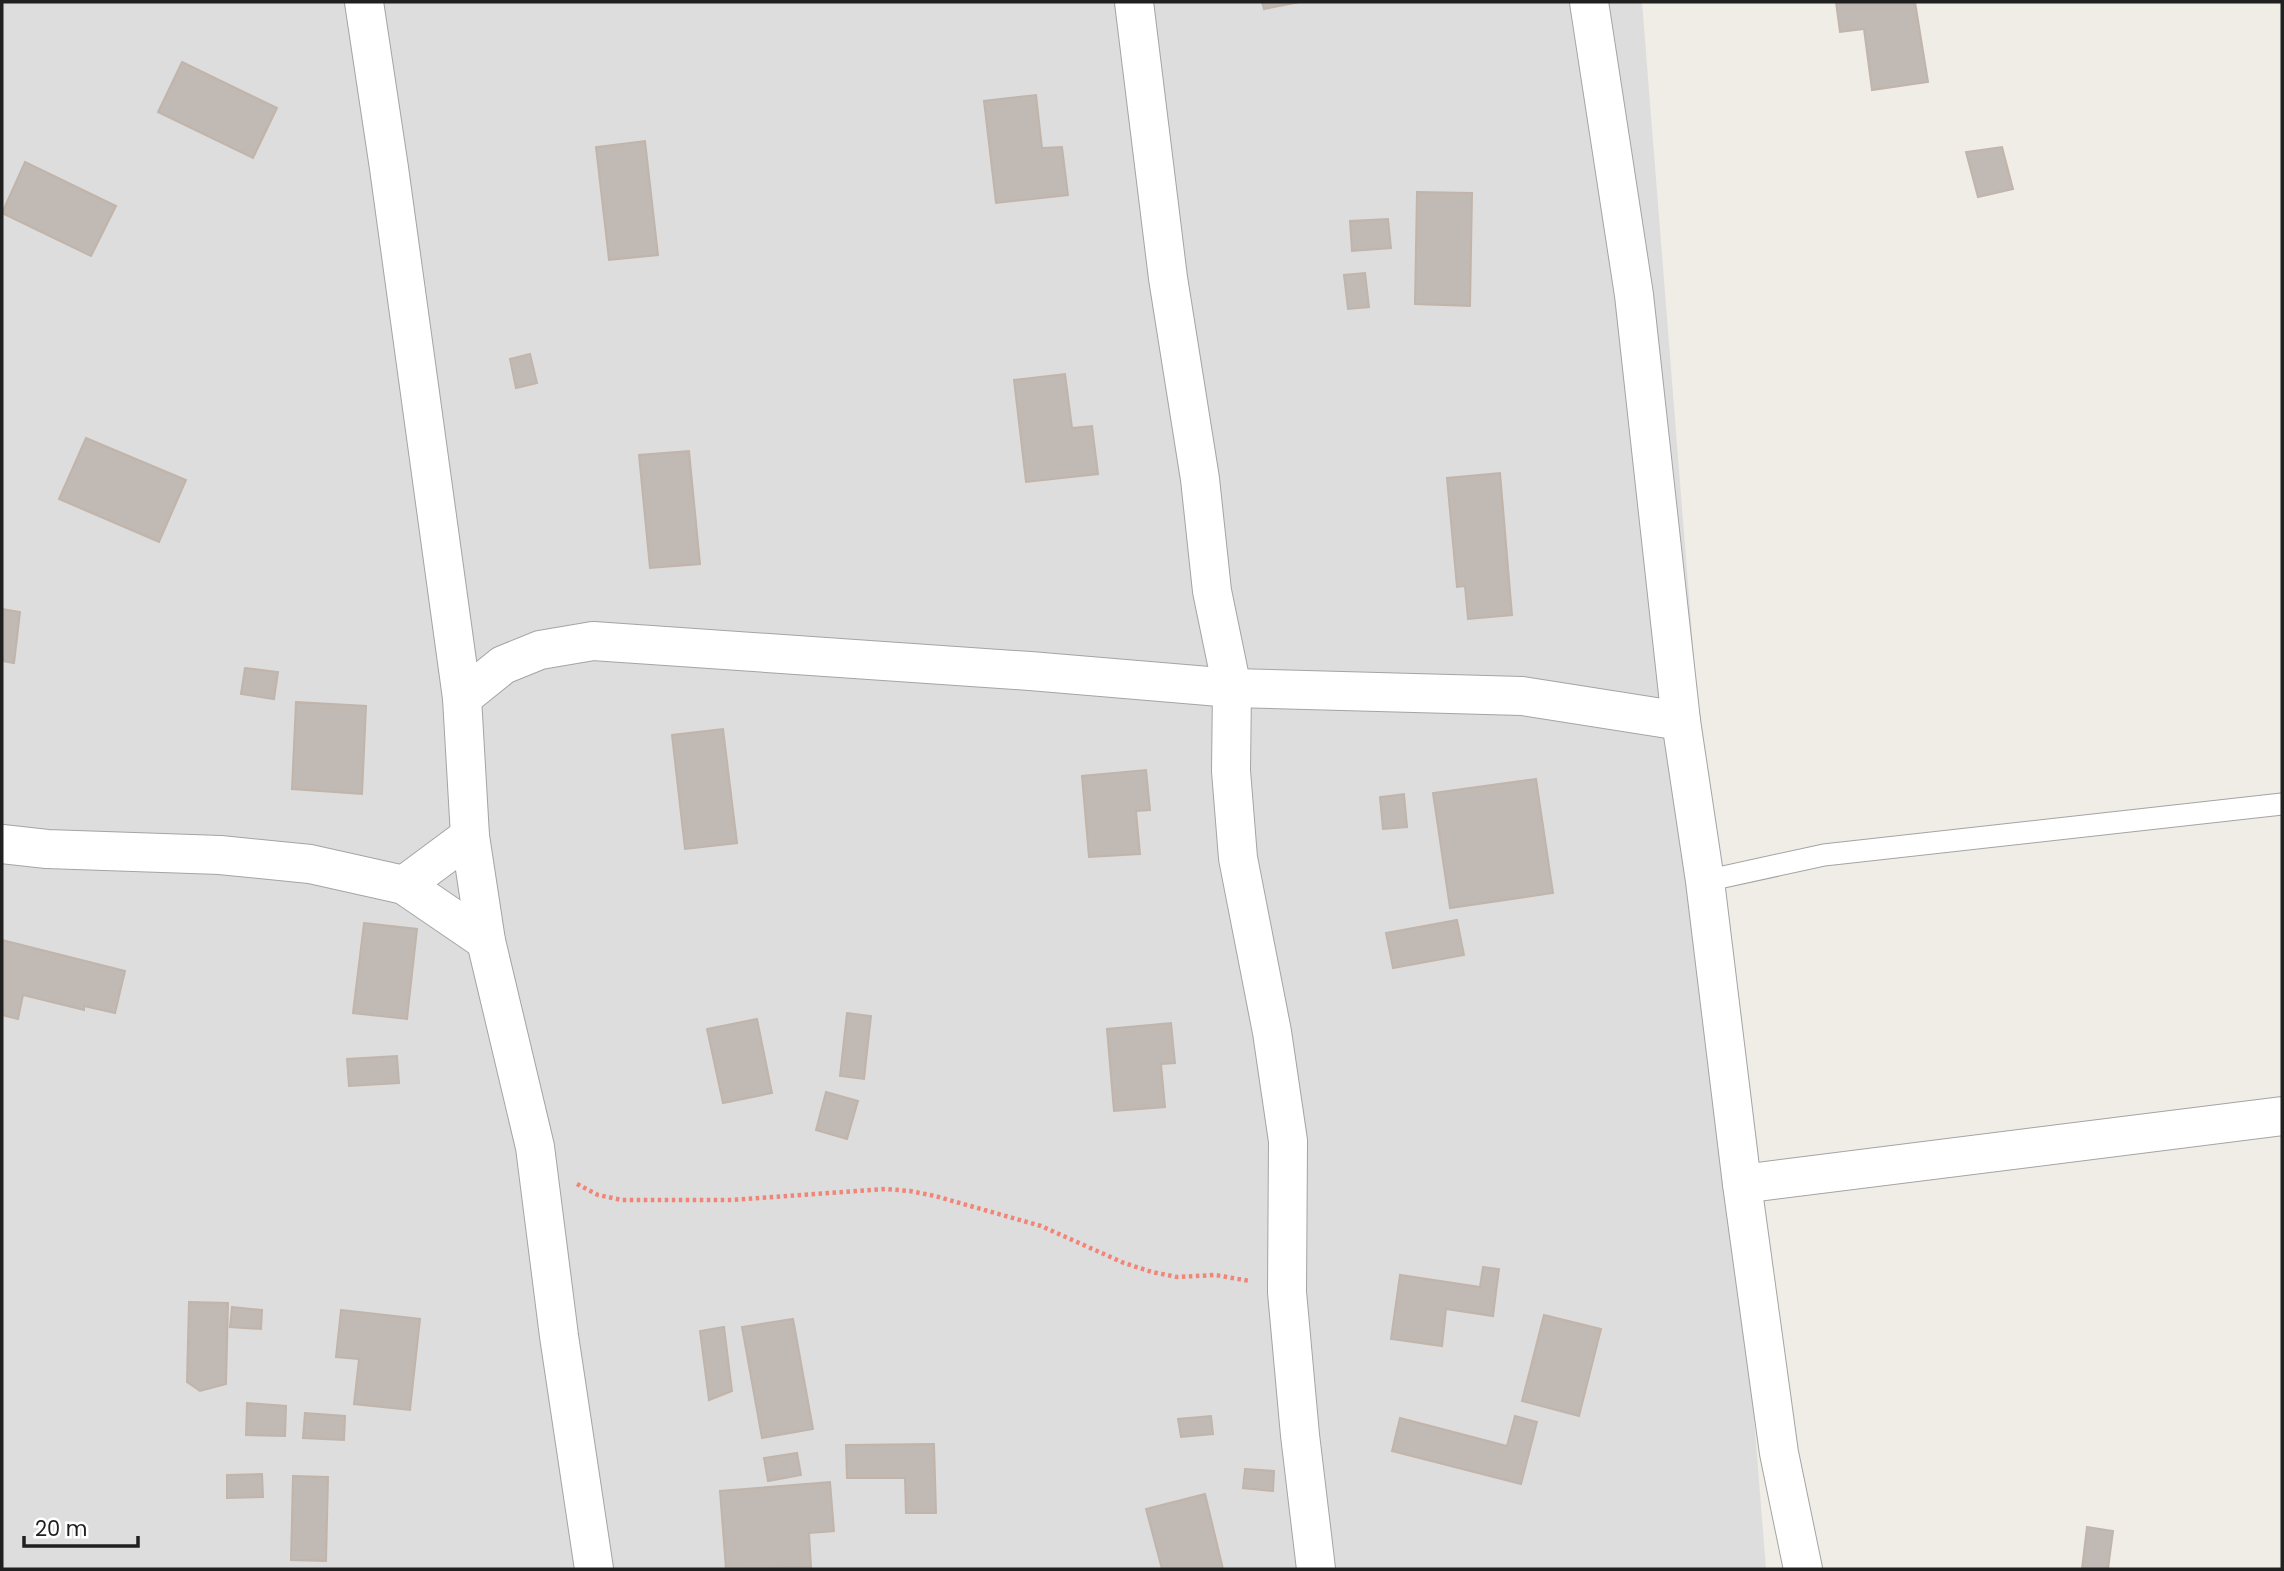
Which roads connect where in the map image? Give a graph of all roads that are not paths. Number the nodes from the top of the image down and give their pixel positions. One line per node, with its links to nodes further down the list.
1 (364, 2): 5 (street)
2 (1135, 2): 4 (street)
3 (1589, 2): 6 (street)
4 (1232, 688): 5 (street); 6 (street); 16 (street)
5 (462, 698): 8 (street)
6 (1681, 721): 10 (street)
7 (2282, 804): 10 (lane)
8 (470, 836): 11 (street); 12 (street)
9 (2, 845): 11 (street)
10 (1705, 881): 14 (street)
11 (404, 885): 12 (street)
12 (486, 941): 15 (street)
13 (2282, 1116): 14 (street)
14 (1742, 1184): 17 (street)
15 (594, 1569)
16 (1316, 1569)
17 (1802, 1569)

